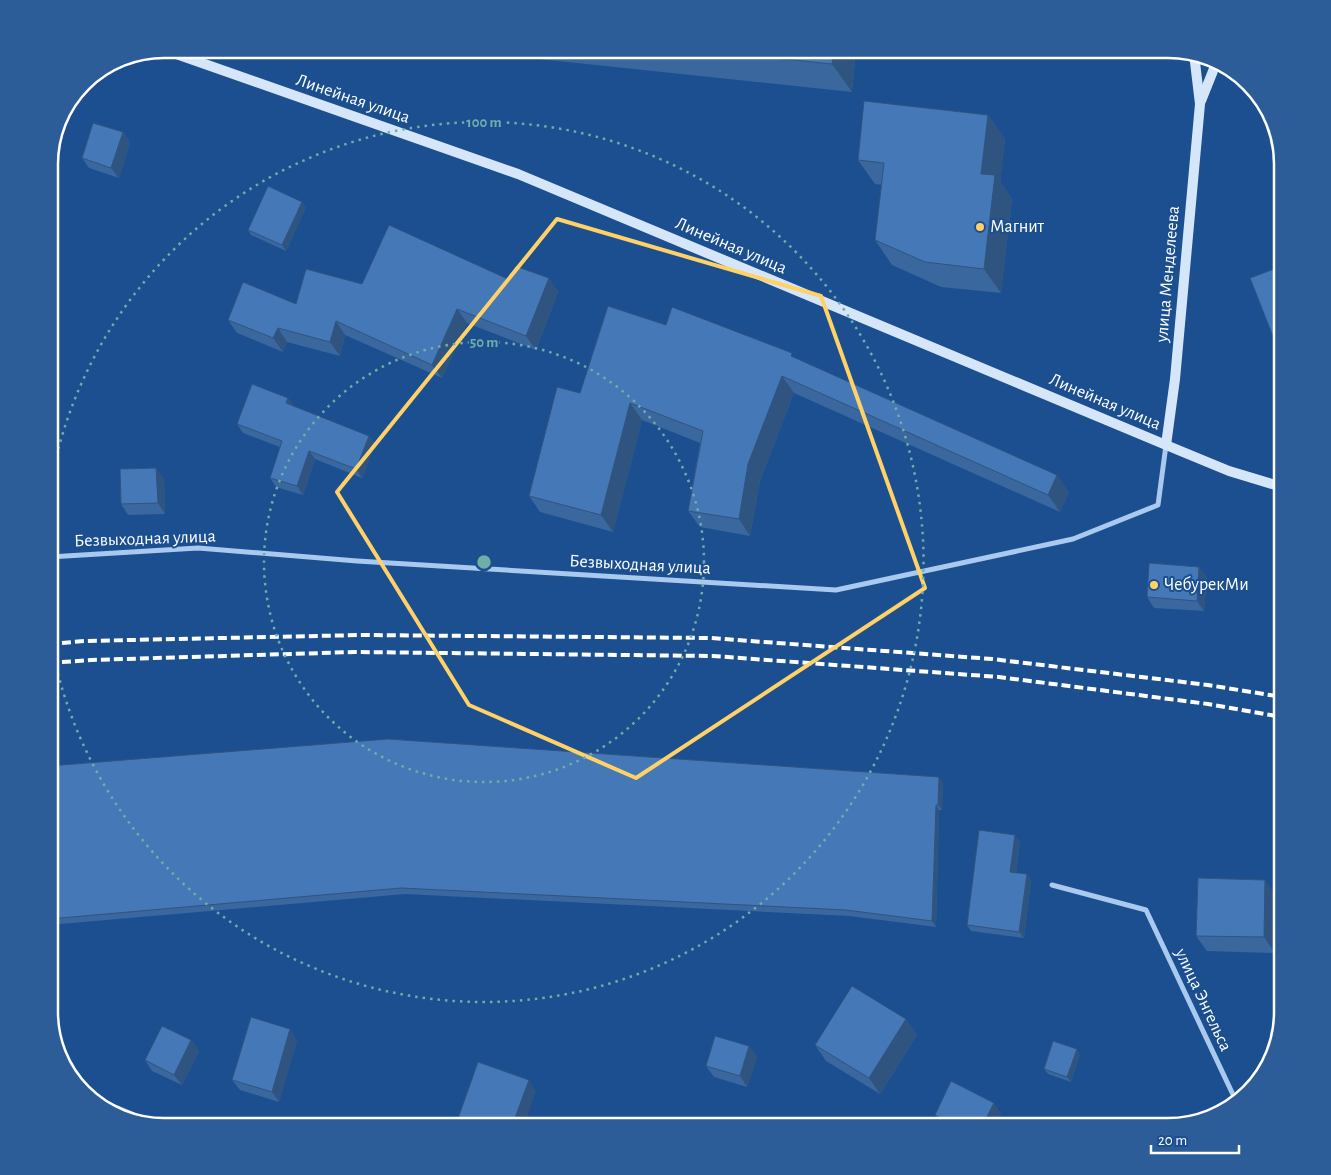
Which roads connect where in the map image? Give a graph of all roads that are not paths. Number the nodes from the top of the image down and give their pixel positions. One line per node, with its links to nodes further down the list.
1 (188, 58): 5 (main road, Линейная улица)
2 (1195, 61): 4 (main road, улица Менделеева)
3 (1214, 68): 4 (main road, улица Менделеева)
4 (1200, 104): 5 (main road, улица Менделеева)
5 (1166, 446): 6 (main road, Линейная улица); 7 (street, Безвыходная улица)
6 (1273, 484)
7 (58, 556)
8 (1052, 885): 9 (street, улица Энгельса)
9 (1233, 1095)

